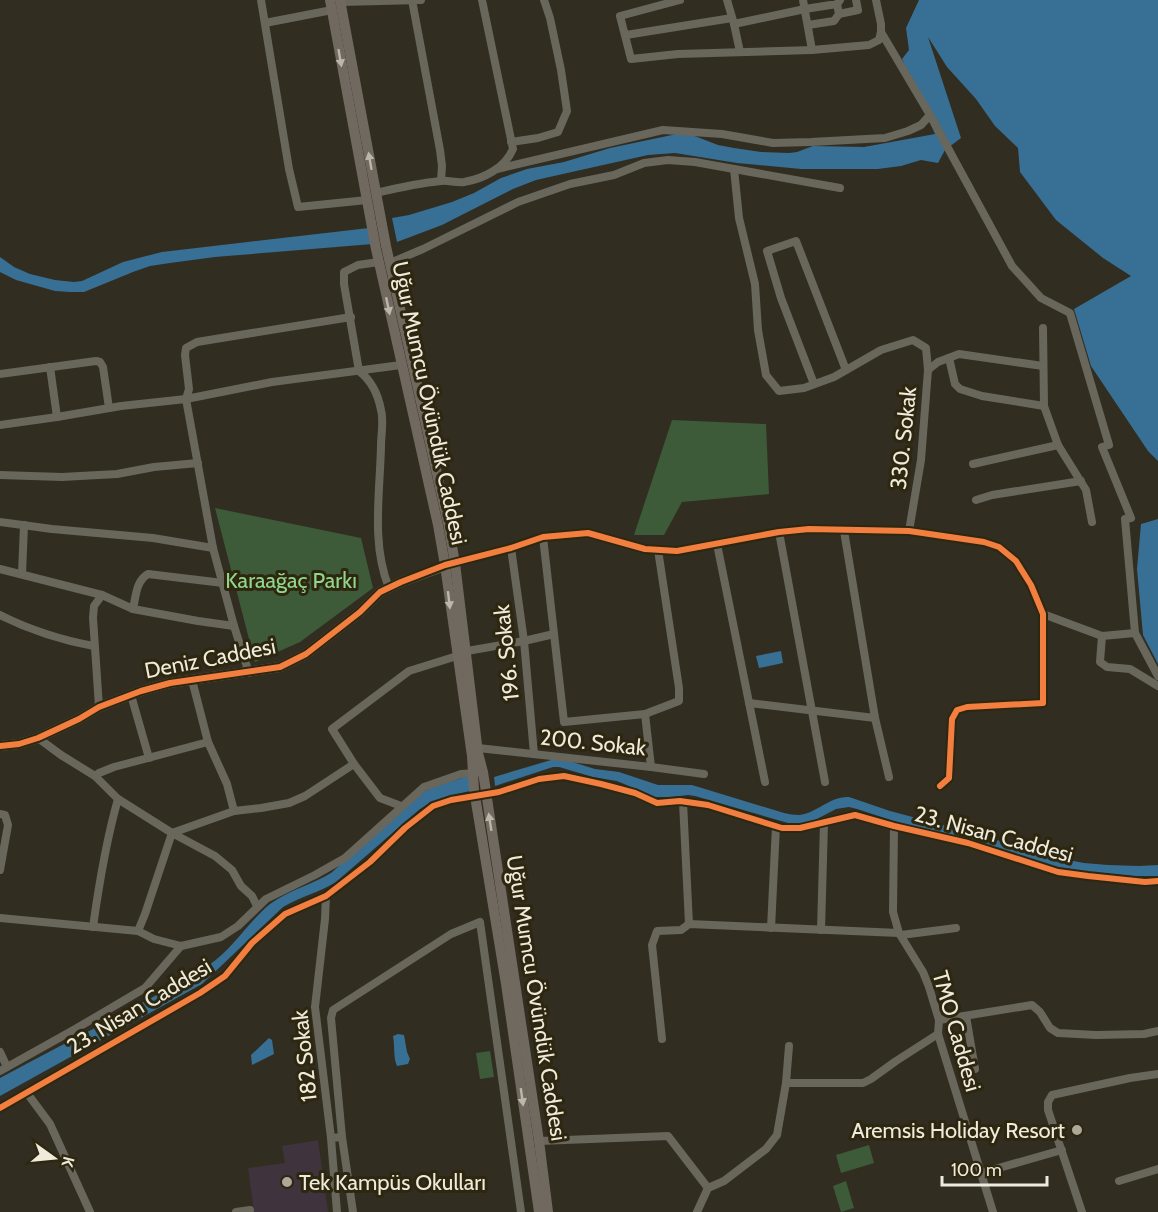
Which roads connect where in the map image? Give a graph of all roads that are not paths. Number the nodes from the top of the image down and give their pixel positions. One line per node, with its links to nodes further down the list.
1 (261, 0): 15 (street)
2 (412, 0): 3 (street); 11 (street); 25 (street)
3 (421, 0)
4 (482, 0): 22 (street)
5 (544, 0): 22 (street)
6 (680, 0): 18 (street)
7 (727, 0): 14 (street)
8 (856, 0): 13 (street)
9 (876, 0): 17 (street)
10 (839, 2): 12 (street); 13 (street)
11 (336, 3): 15 (street); 27 (street, Uğur Mumcu Övündük Caddesi)
12 (804, 4): 14 (street); 16 (street)
13 (839, 14): 16 (street)
14 (733, 21): 18 (street); 20 (street)
15 (264, 23): 27 (street)
16 (808, 25): 19 (street)
17 (881, 32): 19 (street); 21 (street)
18 (626, 35): 20 (street)
19 (812, 50): 20 (street)
20 (740, 52)
21 (930, 115): 23 (street); 72 (street)
22 (511, 142): 23 (street)
23 (497, 169): 25 (street)
24 (734, 169): 26 (street); 28 (street); 39 (street)
25 (441, 181): 27 (street)
26 (840, 188)
27 (371, 197): 28 (street, Uğur Mumcu Övündük Caddesi)
28 (384, 262): 29 (street); 32 (street, Uğur Mumcu Övündük Caddesi, one-way to 32); 62 (street, Uğur Mumcu Övündük Caddesi)
29 (351, 317): 37 (street); 40 (street)
30 (1043, 328): 34 (street)
31 (949, 358): 34 (street); 36 (street); 41 (street)
32 (401, 365): 37 (street); 62 (street, Uğur Mumcu Övündük Caddesi)
33 (50, 366): 38 (street); 42 (street); 43 (street)
34 (1043, 366): 41 (street)
35 (846, 370): 36 (street, 330. Sokak); 39 (street); 39 (street)
36 (928, 370): 55 (street, 330. Sokak)
37 (359, 371): 40 (street); 66 (street)
38 (0, 374)
39 (814, 384)
40 (186, 399): 42 (street); 46 (street)
41 (1044, 406): 45 (street)
42 (109, 408): 43 (street)
43 (57, 417): 44 (street)
44 (0, 424)
45 (1058, 445): 47 (street); 49 (street)
46 (198, 463): 48 (street); 59 (street)
47 (973, 464)
48 (0, 475)
49 (1081, 481): 50 (street); 52 (street)
50 (976, 500)
51 (0, 522): 53 (street)
52 (1092, 522)
53 (24, 525): 59 (street); 64 (street)
54 (844, 531): 55 (street); 56 (street); 87 (street)
55 (909, 531): 69 (street)
56 (779, 532): 58 (street); 85 (street)
57 (543, 537): 60 (street); 61 (street); 73 (street, 200. Sokak)
58 (717, 544): 61 (street); 83 (street)
59 (213, 548): 65 (street)
60 (511, 548): 62 (street); 75 (street, 196. Sokak)
61 (658, 550): 86 (street)
62 (450, 564): 66 (street, Deniz Caddesi); 77 (street, Uğur Mumcu Övündük Caddesi)
63 (0, 568): 64 (street)
64 (22, 574): 67 (street)
65 (223, 583): 68 (street); 71 (street)
66 (389, 588): 78 (street, Deniz Caddesi)
67 (102, 595): 68 (street); 76 (street)
68 (133, 609): 71 (street)
69 (1043, 614): 74 (street); 102 (street)
70 (0, 615): 76 (street)
71 (234, 626): 78 (street)
72 (1135, 633): 74 (street); 79 (street)
73 (554, 634): 75 (street); 86 (street, 200. Sokak)
74 (1102, 636): 81 (street)
75 (524, 641): 77 (street); 92 (street, 196. Sokak)
76 (94, 646): 84 (street)
77 (462, 653): 91 (street, Uğur Mumcu Övündük Caddesi); 94 (street); 101 (street, Uğur Mumcu Övündük Caddesi)
78 (249, 673): 80 (street, Deniz Caddesi)
79 (1158, 676)
80 (192, 681): 82 (street, Deniz Caddesi); 89 (street)
81 (1158, 686)
82 (131, 695): 84 (street, Deniz Caddesi); 93 (street)
83 (749, 703): 85 (street); 99 (street)
84 (99, 707): 88 (street, Deniz Caddesi)
85 (812, 712): 87 (street); 100 (street)
86 (645, 714): 95 (street)
87 (875, 718): 98 (street)
88 (39, 738): 90 (street, Deniz Caddesi); 97 (street)
89 (208, 742): 93 (street); 106 (street)
90 (0, 746)
91 (478, 748): 92 (street, 200. Sokak); 101 (street, Uğur Mumcu Övündük Caddesi)
92 (534, 754): 95 (street, 200. Sokak)
93 (150, 758): 97 (street)
94 (354, 764): 105 (street); 106 (street)
95 (651, 767): 96 (street, 200. Sokak)
96 (704, 774)
97 (95, 776): 103 (street)
98 (889, 777)
99 (765, 782)
100 (825, 782)
101 (479, 784): 104 (street, 23. Nisan Caddesi); 105 (street); 114 (street, 23. Nisan Caddesi); 140 (street, Uğur Mumcu Övündük Caddesi, one-way to 101); 152 (street, Uğur Mumcu Övündük Caddesi, one-way to 152)
102 (940, 786)
103 (118, 799): 111 (street); 118 (street)
104 (683, 802): 109 (street, 23. Nisan Caddesi); 117 (street)
105 (401, 806): 115 (street)
106 (234, 811): 111 (street)
107 (0, 814): 112 (street)
108 (824, 823): 109 (street, 23. Nisan Caddesi); 110 (street, 23. Nisan Caddesi); 121 (street)
109 (776, 826): 119 (street)
110 (894, 826): 113 (street, 23. Nisan Caddesi); 123 (street, TMO Caddesi)
111 (172, 833): 115 (street); 122 (street)
112 (0, 870)
113 (1158, 881)
114 (326, 896): 136 (street, 23. Nisan Caddesi); 139 (street, 182 Sokak)
115 (257, 906): 124 (street)
116 (0, 918): 118 (street)
117 (688, 924): 119 (street); 129 (street)
118 (93, 927): 122 (street)
119 (771, 928): 121 (street)
120 (956, 928): 123 (street)
121 (821, 930): 123 (street)
122 (138, 931): 124 (street)
123 (900, 934): 126 (street, TMO Caddesi)
124 (181, 946): 132 (street)
125 (966, 1016): 126 (street); 127 (street); 133 (street)
126 (939, 1020): 128 (street, TMO Caddesi)
127 (1158, 1031)
128 (938, 1034): 135 (street); 143 (street, TMO Caddesi)
129 (662, 1039)
130 (789, 1046): 135 (street)
131 (0, 1052): 132 (street)
132 (4, 1069)
133 (975, 1069)
134 (1158, 1074): 141 (street)
135 (786, 1083): 145 (street)
136 (27, 1093): 137 (street, 23. Nisan Caddesi); 147 (street)
137 (0, 1108)
138 (342, 1137): 139 (street); 150 (street); 151 (street)
139 (331, 1138): 149 (street, 182 Sokak)
140 (539, 1141): 145 (street); 153 (street, Uğur Mumcu Övündük Caddesi)
141 (1062, 1150): 143 (street); 156 (street)
142 (1158, 1169): 144 (street)
143 (981, 1173): 155 (street, TMO Caddesi)
144 (1119, 1181)
145 (708, 1188): 154 (street)
146 (250, 1210): 148 (street)
147 (90, 1212)
148 (236, 1212)
149 (337, 1212)
150 (353, 1212)
151 (521, 1212)
152 (539, 1212)
153 (548, 1212)
154 (697, 1212)
155 (993, 1212)
156 (1082, 1212)

